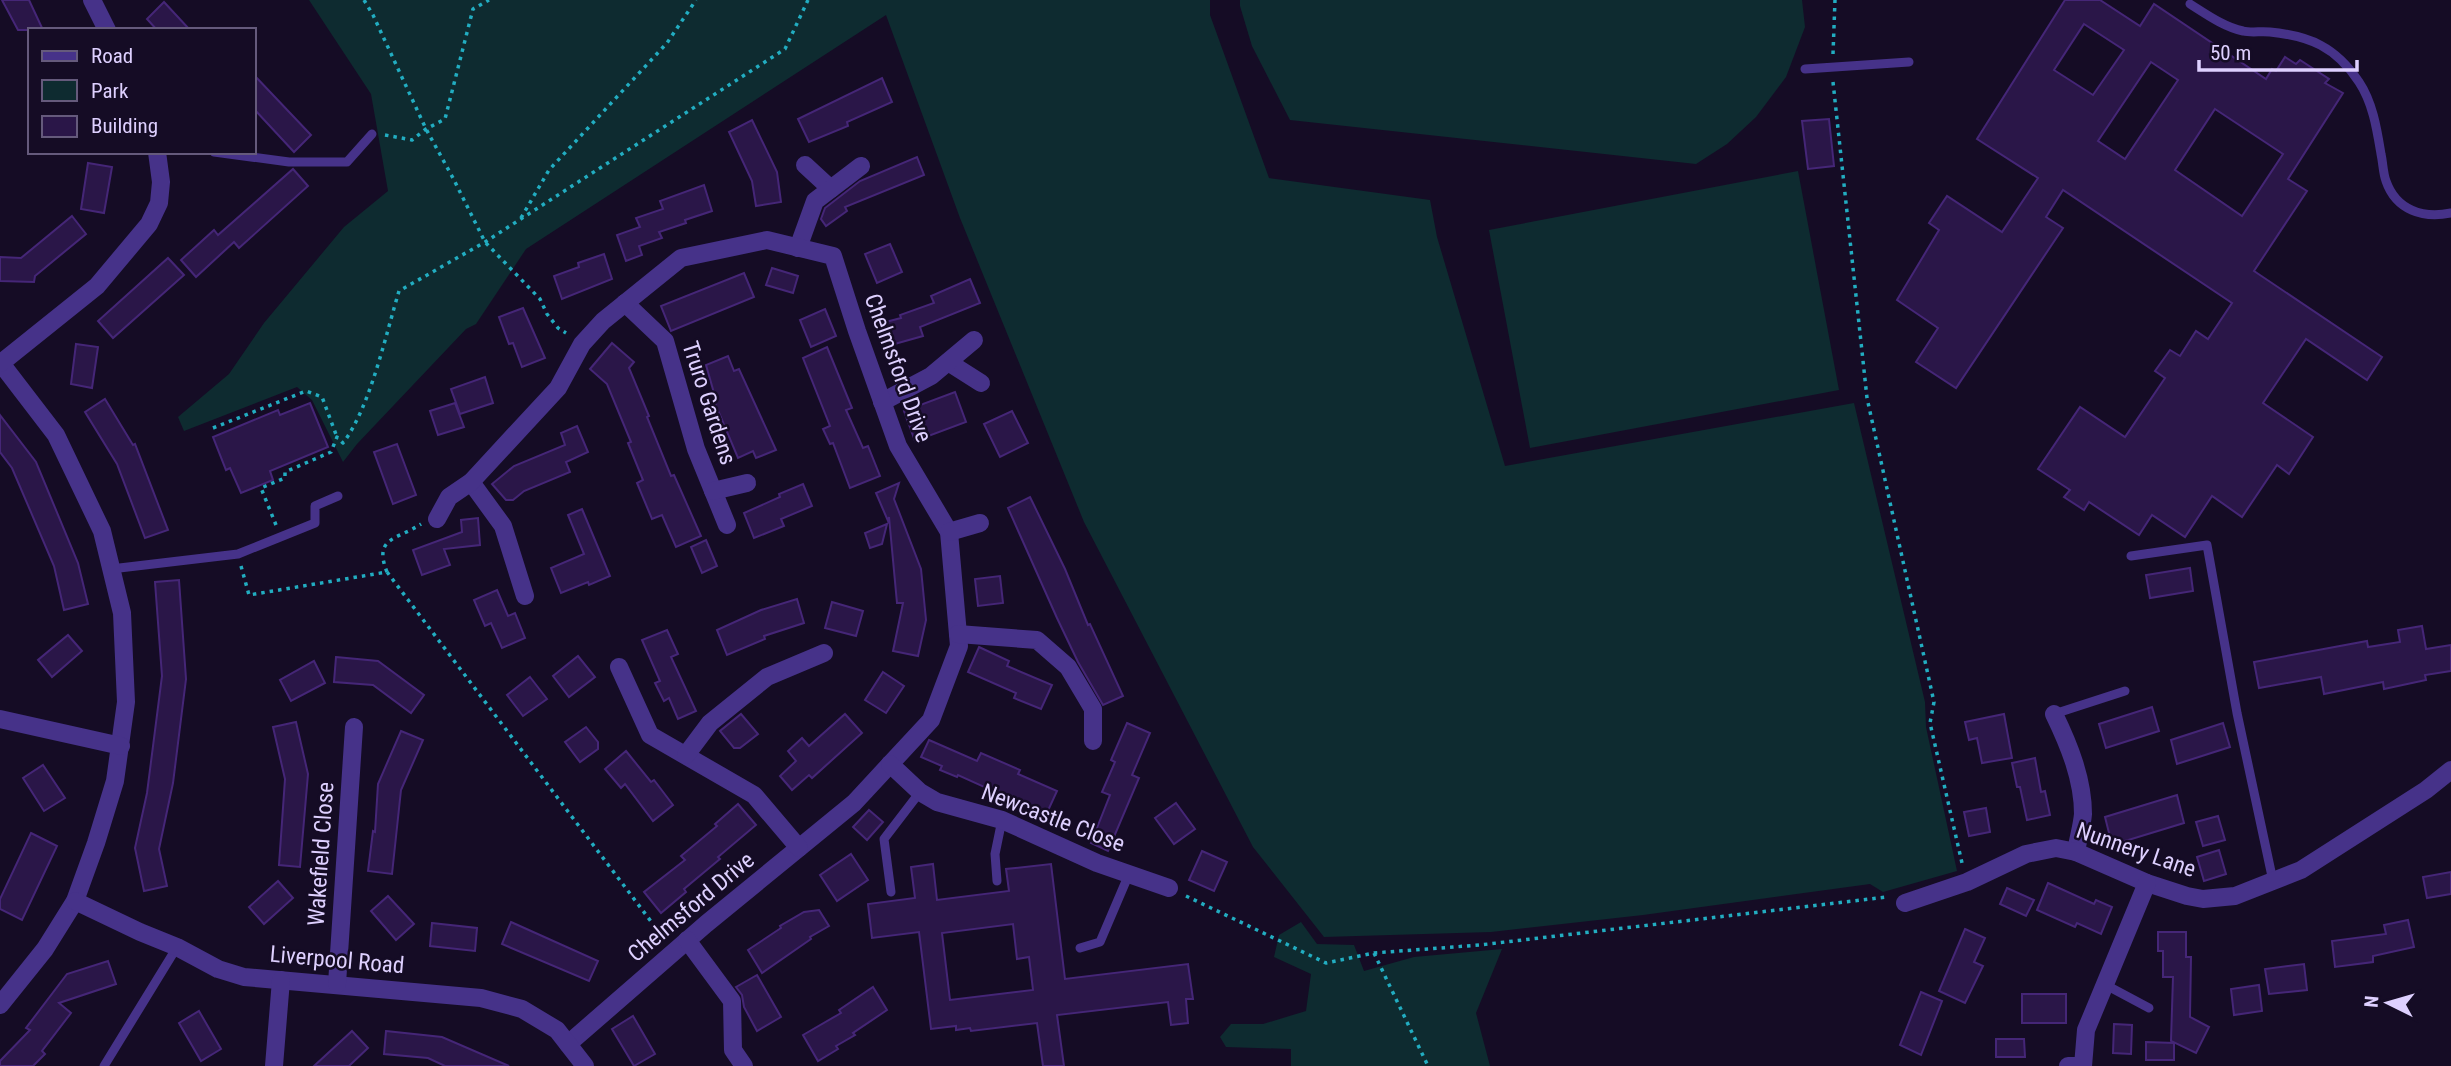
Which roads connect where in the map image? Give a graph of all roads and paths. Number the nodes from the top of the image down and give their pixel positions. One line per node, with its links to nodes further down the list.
1 (92, 0): 8 (street)
2 (363, 0): 12 (path)
3 (489, 0): 12 (path)
4 (696, 0): 20 (path)
5 (808, 0): 20 (path)
6 (1835, 0): 10 (path)
7 (2190, 4): 19 (lane)
8 (106, 28)
9 (1909, 62): 10 (lane)
10 (1832, 67): 11 (lane); 64 (path)
11 (1805, 69)
12 (426, 129): 13 (path); 21 (path)
13 (372, 134): 15 (lane)
14 (157, 154): 26 (street)
15 (229, 154)
16 (805, 165): 18 (street)
17 (861, 166): 18 (street)
18 (831, 189): 22 (street)
19 (2451, 214)
20 (519, 221): 21 (path)
21 (485, 242): 25 (path); 31 (path)
22 (798, 248): 23 (street, Chelmsford Drive); 29 (street, Chelmsford Drive)
23 (625, 303): 25 (street, Chelmsford Drive); 34 (street, Truro Gardens)
24 (974, 340): 27 (street)
25 (583, 344): 32 (street, Chelmsford Drive)
26 (0, 362): 43 (street)
27 (948, 362): 28 (street); 29 (street)
28 (981, 383)
29 (882, 402): 39 (street, Chelmsford Drive)
30 (213, 428): 31 (path)
31 (337, 437): 40 (path)
32 (471, 482): 36 (street, Chelmsford Drive); 45 (street)
33 (747, 483): 34 (street, Truro Gardens)
34 (713, 491): 38 (street, Truro Gardens)
35 (338, 496): 40 (lane)
36 (437, 519): 44 (path)
37 (980, 523): 39 (street)
38 (727, 525)
39 (949, 532): 46 (street, Chelmsford Drive)
40 (281, 537): 41 (lane)
41 (238, 554): 43 (lane); 44 (path)
42 (2131, 556): 65 (lane)
43 (111, 569): 54 (street)
44 (387, 572): 71 (path)
45 (525, 596)
46 (958, 634): 53 (street); 56 (street, Chelmsford Drive)
47 (824, 653): 55 (street)
48 (619, 667): 55 (street)
49 (2125, 691): 50 (lane)
50 (2054, 714): 61 (street)
51 (0, 719): 54 (street)
52 (354, 727): 76 (street, Wakefield Close)
53 (1093, 741)
54 (121, 746): 69 (street)
55 (686, 755): 60 (street)
56 (890, 764): 58 (street, Newcastle Close); 60 (street, Chelmsford Drive)
57 (2451, 770): 65 (street, Nunnery Lane)
58 (920, 792): 59 (street, Newcastle Close); 68 (lane)
59 (1002, 820): 62 (street, Newcastle Close); 63 (lane)
60 (799, 848): 71 (street, Chelmsford Drive)
61 (2076, 852): 64 (street, Nunnery Lane); 66 (street, Nunnery Lane)
62 (1129, 874): 67 (street, Newcastle Close); 73 (lane)
63 (997, 881)
64 (1967, 882): 70 (street, Nunnery Lane)
65 (2274, 883): 66 (street, Nunnery Lane)
66 (2147, 884): 77 (street)
67 (1169, 888): 74 (path)
68 (891, 892)
69 (75, 901): 72 (street, Liverpool Road); 78 (street)
70 (1905, 903): 74 (path)
71 (681, 946): 80 (street, Chelmsford Drive); 84 (street)
72 (177, 947): 75 (street, Liverpool Road); 81 (lane)
73 (1080, 948)
74 (1374, 953): 85 (path)
75 (281, 980): 76 (street, Liverpool Road); 82 (street)
76 (337, 984): 80 (street, Liverpool Road)
77 (2104, 984): 79 (lane); 86 (street)
78 (0, 1005)
79 (2149, 1008)
80 (568, 1044): 83 (street, Liverpool Road)
81 (104, 1066)
82 (274, 1066)
83 (585, 1066)
84 (744, 1066)
85 (1428, 1066)
86 (2068, 1066)

